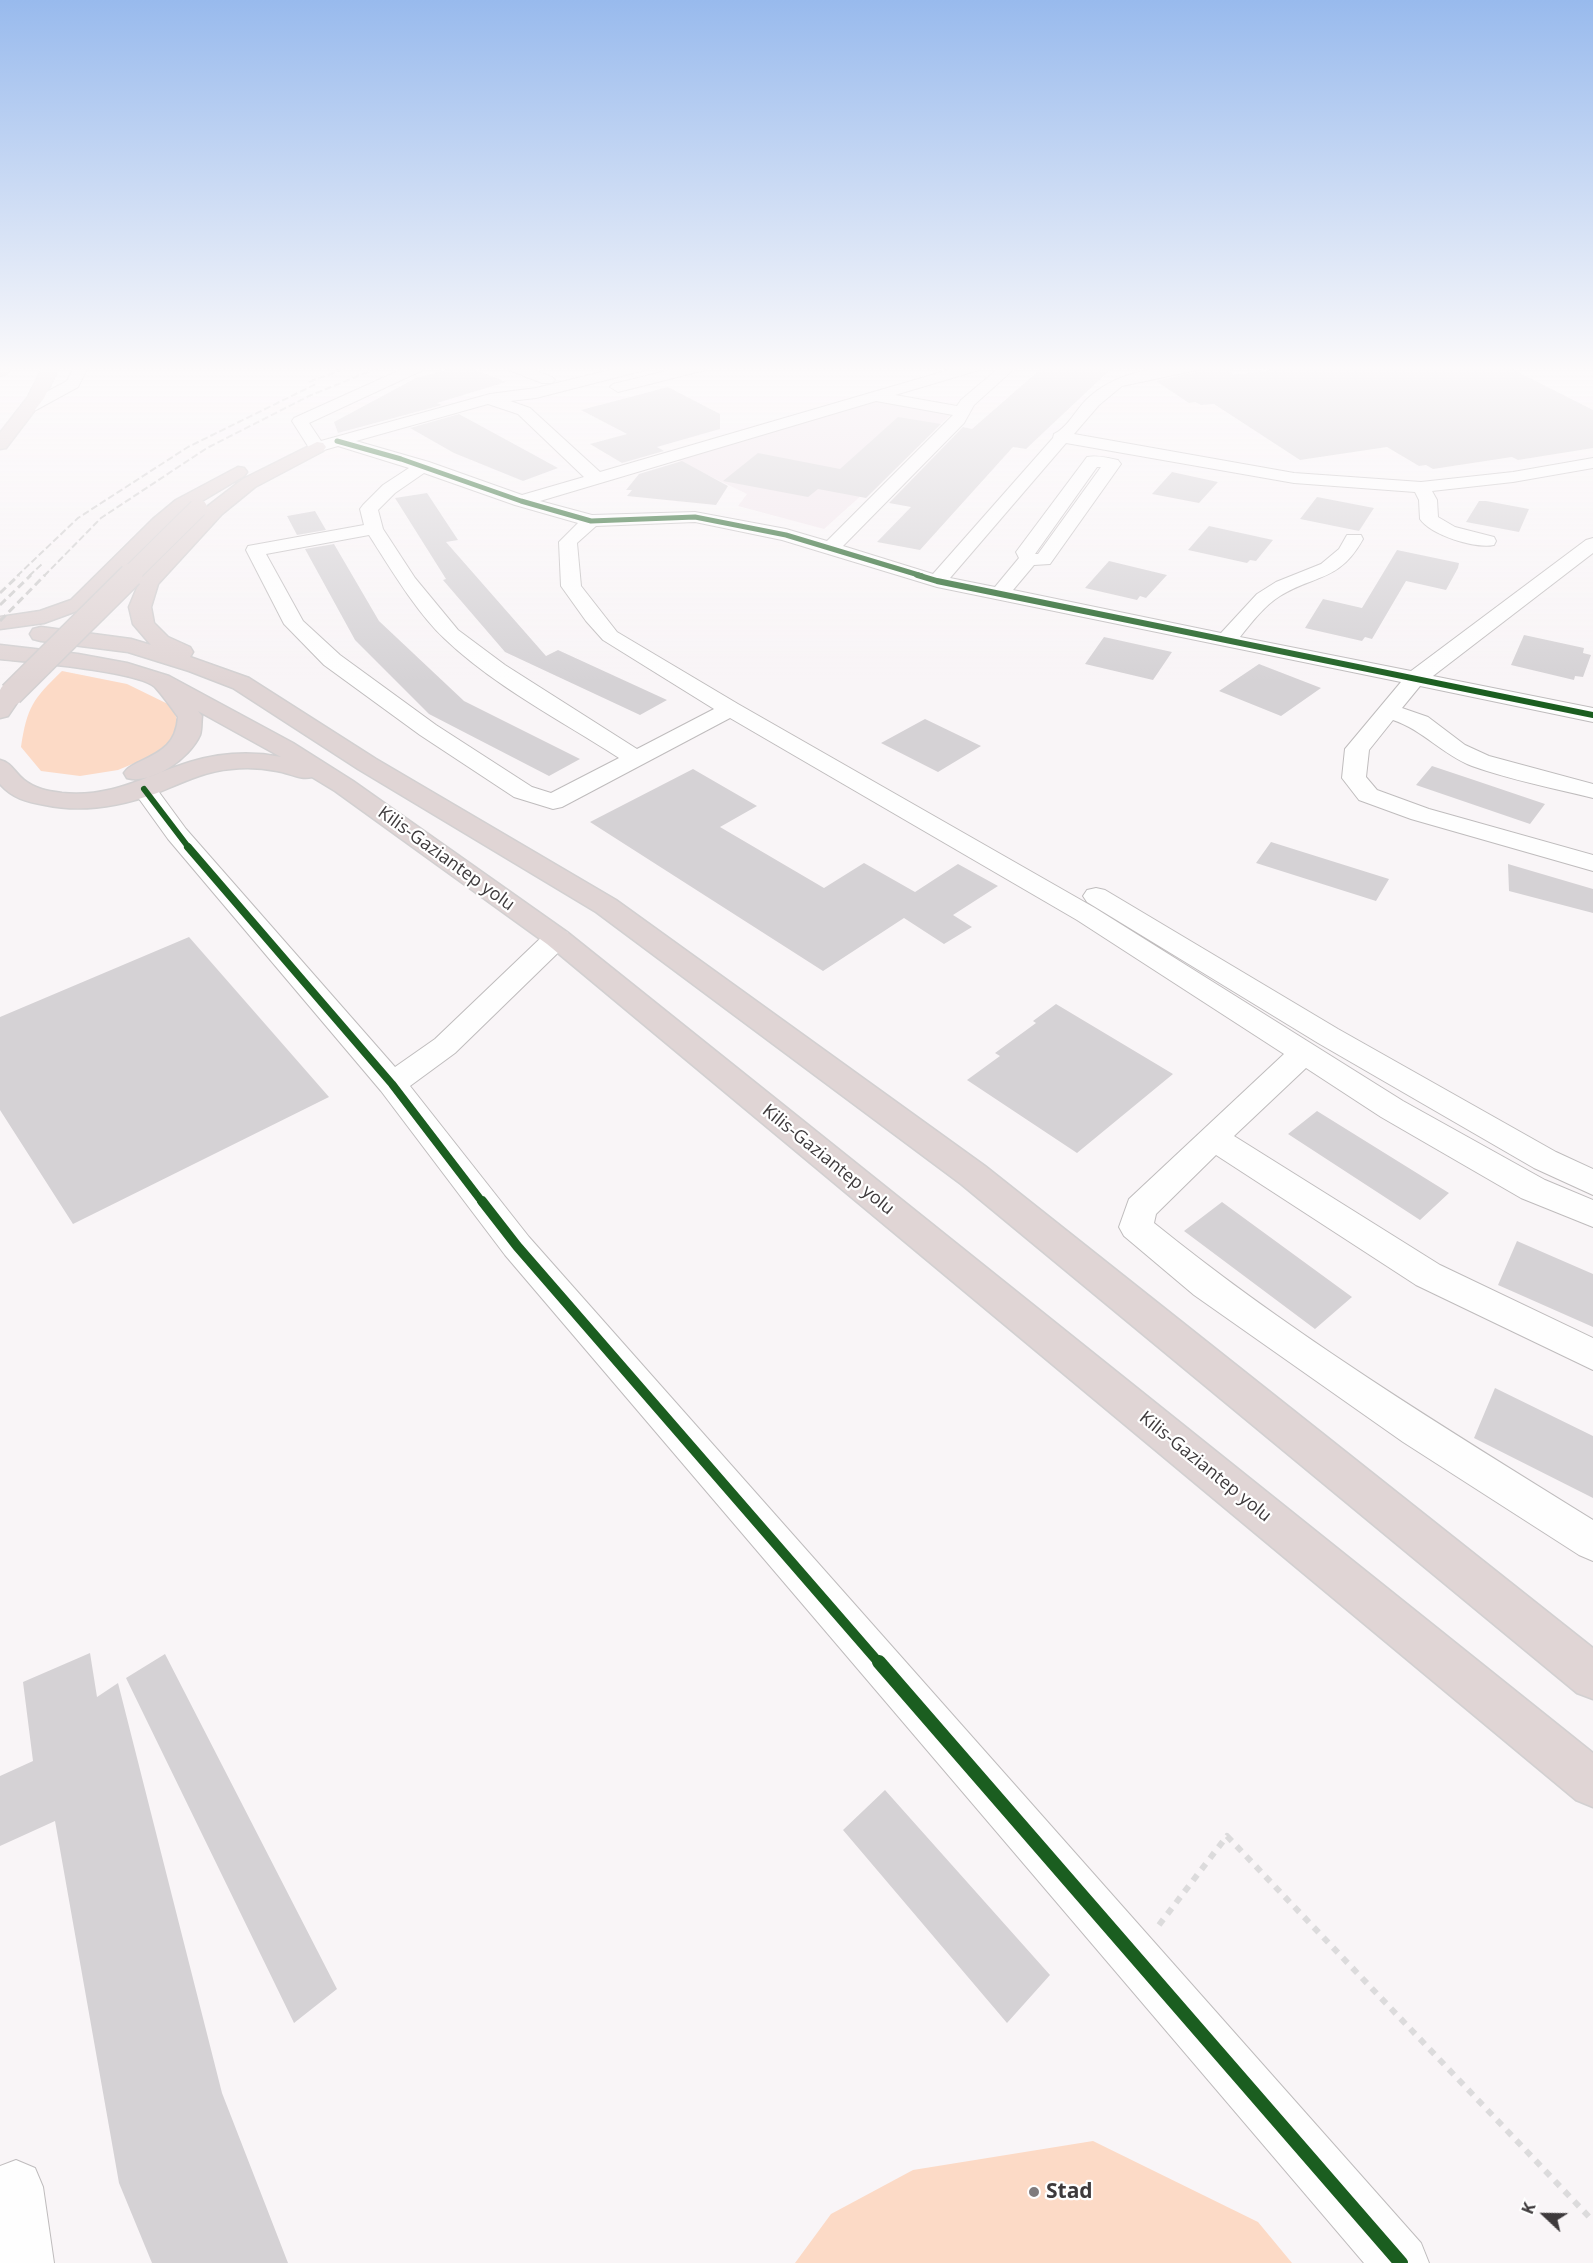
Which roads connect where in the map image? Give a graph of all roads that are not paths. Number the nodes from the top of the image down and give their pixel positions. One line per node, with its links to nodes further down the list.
1 (236, 473): 25 (highway)
2 (257, 473): 38 (highway, bridge)
3 (269, 473): 37 (highway)
4 (413, 473): 20 (street)
5 (441, 473): 18 (street)
6 (590, 473): 15 (street)
7 (618, 473): 15 (street)
8 (904, 473): 24 (street)
9 (1030, 473): 27 (street)
10 (1084, 473): 26 (street)
11 (1106, 473): 26 (street)
12 (1262, 473): 14 (street)
13 (1541, 473): 16 (street)
14 (1294, 478): 16 (street); 17 (street)
15 (597, 479): 18 (street)
16 (1421, 487): 22 (street)
17 (1283, 495)
18 (521, 501): 19 (street)
19 (591, 521): 24 (street); 30 (street)
20 (374, 530): 42 (street); 42 (street)
21 (1354, 539): 33 (street)
22 (1487, 541)
23 (1593, 544): 35 (street)
24 (831, 548): 27 (street)
25 (133, 550): 29 (highway); 31 (highway)
26 (1029, 559): 28 (street)
27 (937, 581): 28 (street)
28 (999, 594): 33 (street)
29 (0, 612)
30 (592, 617): 39 (street); 52 (street)
31 (0, 623)
32 (0, 631): 37 (highway, Kilis-Gaziantep yolu)
33 (1225, 641): 35 (street)
34 (0, 652): 36 (highway, Kilis-Gaziantep yolu)
35 (1415, 679): 40 (street); 41 (street)
36 (161, 681): 43 (highway); 44 (highway, Kilis-Gaziantep yolu)
37 (241, 683): 56 (highway, Kilis-Gaziantep yolu)
38 (5, 702)
39 (730, 709): 42 (street); 49 (street)
40 (1388, 711): 46 (street); 47 (street)
41 (1593, 715)
42 (636, 758)
43 (1, 768): 45 (highway)
44 (344, 786): 45 (highway); 48 (highway, Kilis-Gaziantep yolu)
45 (144, 789): 50 (street)
46 (1593, 791)
47 (1593, 863)
48 (557, 938): 50 (street); 57 (highway, Kilis-Gaziantep yolu)
49 (1305, 1052): 51 (street); 53 (street)
50 (392, 1084): 60 (street)
51 (1213, 1138): 54 (street); 55 (street)
52 (1593, 1183)
53 (1593, 1214)
54 (1593, 1355)
55 (1593, 1542)
56 (1593, 1677)
57 (1593, 1783)
58 (16, 2187): 59 (street)
59 (26, 2263)
60 (1401, 2263)

